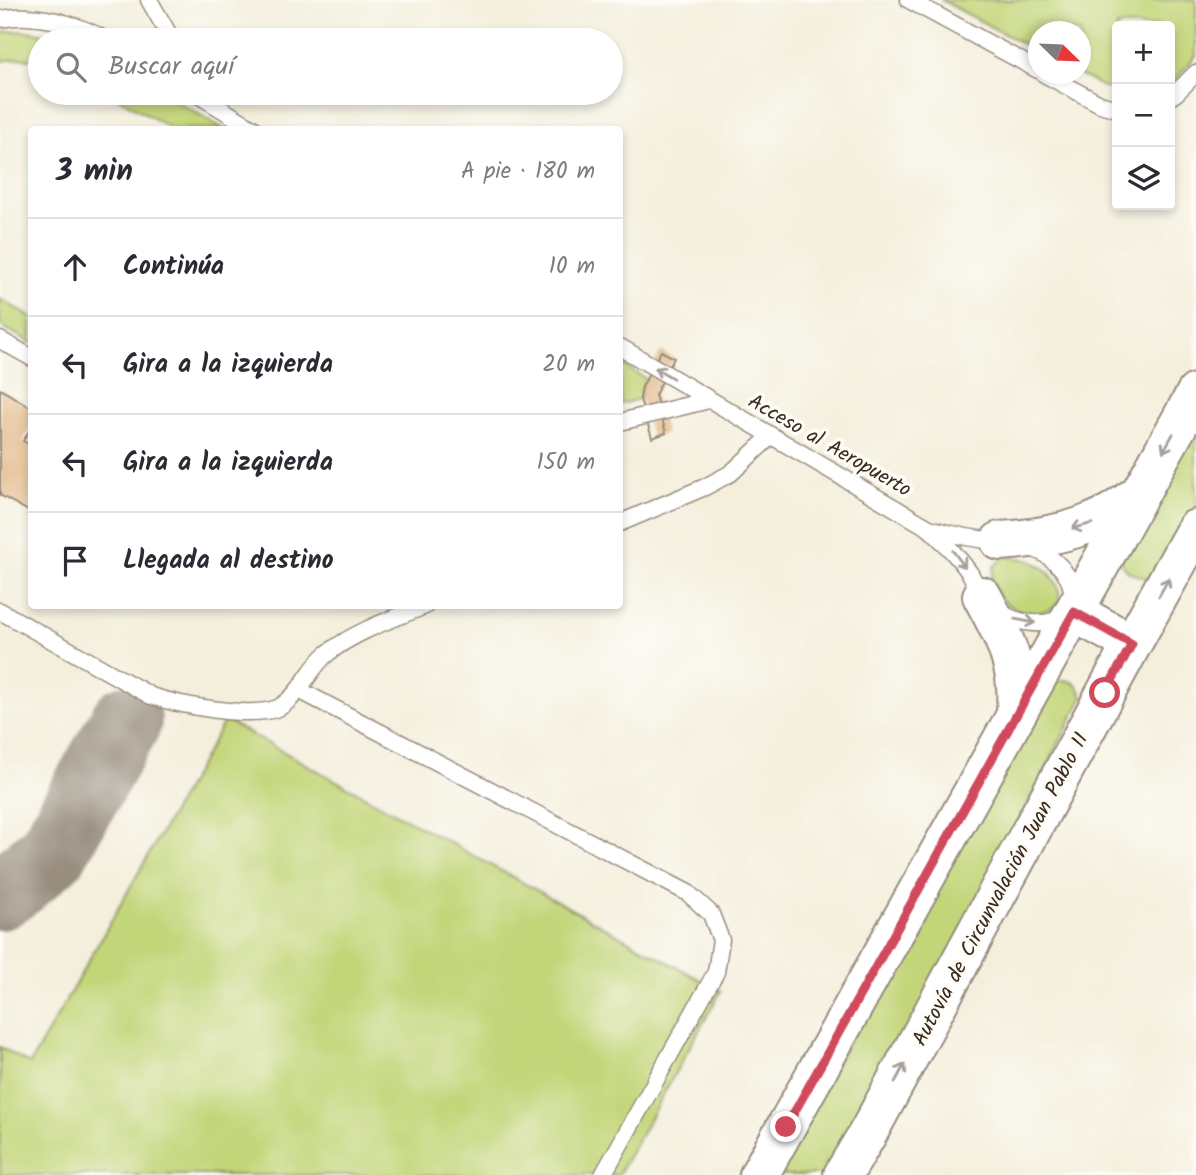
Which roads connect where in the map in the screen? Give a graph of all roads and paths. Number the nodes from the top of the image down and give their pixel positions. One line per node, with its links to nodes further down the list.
1 (149, 0): 5 (lane)
2 (909, 0): 6 (lane)
3 (0, 19): 4 (lane)
4 (79, 28)
5 (165, 28)
6 (1028, 65)
7 (1196, 73): 9 (lane)
8 (1063, 84): 11 (lane)
9 (1175, 94)
10 (215, 105): 12 (lane)
11 (1112, 108)
12 (250, 126)
13 (0, 340): 15 (lane)
14 (623, 349): 17 (lane, Acceso al Aeropuerto, one-way to 14)
15 (28, 356)
16 (1196, 393): 20 (main road, one-way to 20)
17 (709, 400): 18 (lane); 19 (lane, Acceso al Aeropuerto)
18 (623, 421)
19 (771, 436): 21 (lane); 22 (lane, Acceso al Aeropuerto)
20 (1141, 492): 24 (main road, one-way to 24); 28 (main road)
21 (623, 522)
22 (929, 528): 24 (lane, Acceso al Aeropuerto); 25 (lane, Acceso al Aeropuerto, one-way to 25)
23 (1196, 529): 29 (main road, Autovía de Circunvalación Juan Pablo II, one-way to 23)
24 (1000, 541): 28 (lane, Acceso al Aeropuerto)
25 (982, 596): 28 (lane, Acceso al Aeropuerto, one-way to 28); 31 (main road)
26 (418, 609): 30 (lane)
27 (0, 611): 30 (lane)
28 (1074, 612): 29 (main road); 31 (main road)
29 (1132, 644): 34 (main road, Autovía de Circunvalación Juan Pablo II, one-way to 29)
30 (299, 690): 32 (lane)
31 (1016, 715): 33 (main road)
32 (603, 1175)
33 (758, 1175)
34 (843, 1175)

